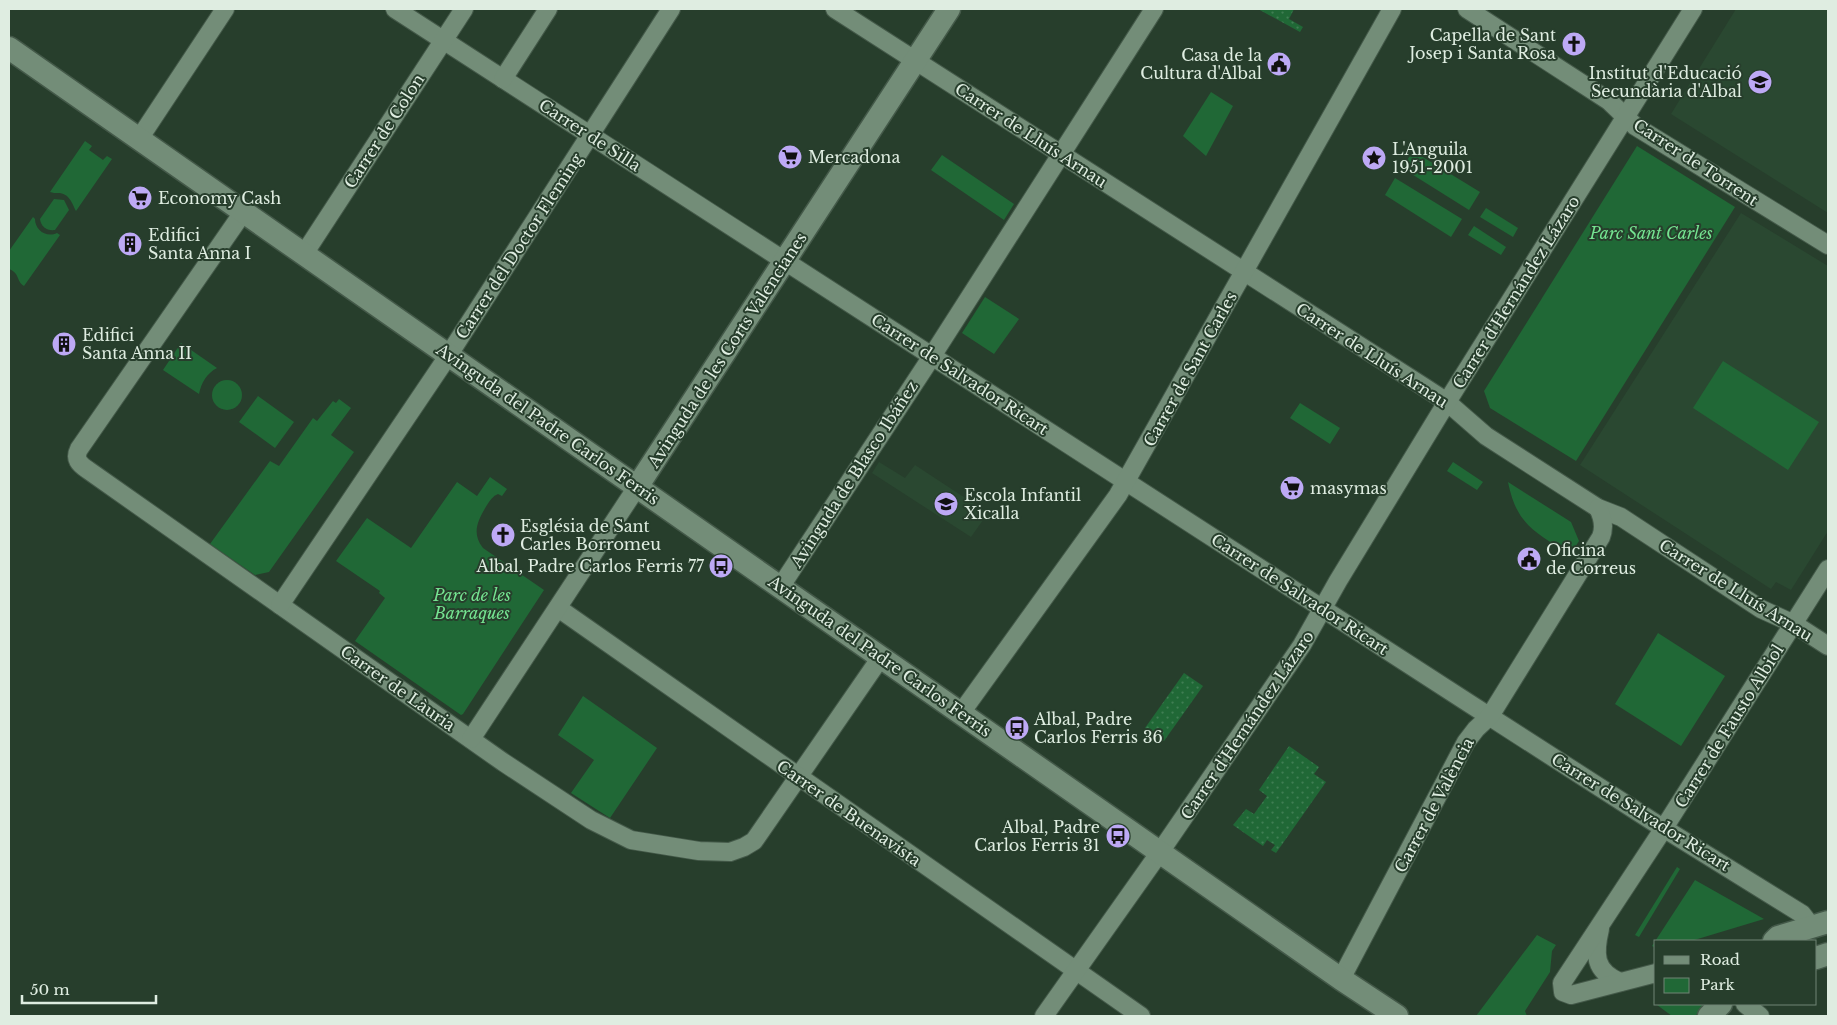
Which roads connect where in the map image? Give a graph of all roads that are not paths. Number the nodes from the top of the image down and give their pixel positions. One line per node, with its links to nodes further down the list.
1 (225, 9): 18 (street)
2 (395, 9): 12 (street, Carrer de Silla)
3 (464, 9): 12 (street, Carrer de Colon)
4 (548, 9): 15 (street)
5 (671, 9): 17 (street, Carrer del Doctor Fleming)
6 (835, 9): 14 (street, Carrer de Lluís Arnau)
7 (949, 9): 14 (street, Avinguda de les Corts Valencianes)
8 (1154, 9): 19 (street, Avinguda de Blasco Ibáñez)
9 (1392, 9): 24 (street, Carrer de Sant Carles)
10 (1467, 9): 16 (street, Carrer de Torrent)
11 (1693, 9): 16 (street, Carrer d'Hernández Lázaro)
12 (443, 40): 15 (street, Carrer de Silla); 22 (street, Carrer de Colon)
13 (9, 48): 18 (street, Avinguda del Padre Carlos Ferris)
14 (915, 60): 19 (street, Carrer de Lluís Arnau); 23 (street, Avinguda de les Corts Valencianes)
15 (503, 79): 17 (street, Carrer de Silla)
16 (1626, 115): 21 (street, Carrer de Torrent); 27 (street, Carrer d'Hernández Lázaro)
17 (591, 135): 23 (street, Carrer de Silla); 26 (street, Carrer del Doctor Fleming)
18 (138, 138): 20 (street, Avinguda del Padre Carlos Ferris)
19 (1060, 154): 24 (street, Carrer de Lluís Arnau); 25 (street, Avinguda de Blasco Ibáñez)
20 (244, 212): 22 (street, Avinguda del Padre Carlos Ferris); 35 (street, Carrer de Làuria)
21 (1828, 245)
22 (304, 254): 26 (street, Avinguda del Padre Carlos Ferris)
23 (786, 260): 25 (street, Carrer de Salvador Ricart); 29 (street, Avinguda de les Corts Valencianes)
24 (1245, 272): 27 (street, Carrer de Lluís Arnau); 28 (street, Carrer de Sant Carles)
25 (932, 355): 28 (street, Carrer de Salvador Ricart); 34 (street, Avinguda de Blasco Ibáñez)
26 (448, 356): 29 (street, Avinguda del Padre Carlos Ferris); 35 (street, Carrer del Doctor Fleming)
27 (1447, 402): 30 (street, Carrer de Lluís Arnau); 37 (street, Carrer d'Hernández Lázaro)
28 (1126, 482): 37 (street, Carrer de Salvador Ricart); 41 (street, Carrer de Sant Carles)
29 (637, 487): 34 (street, Avinguda del Padre Carlos Ferris); 36 (street, Avinguda de les Corts Valencianes)
30 (1598, 508): 31 (street, Carrer de Lluís Arnau); 32 (street)
31 (1640, 530): 32 (street); 38 (street, Carrer de Lluís Arnau)
32 (1602, 537): 42 (street, Carrer de València)
33 (1828, 569): 38 (street, Carrer de Fausto Albiol)
34 (780, 586): 40 (street, Avinguda del Padre Carlos Ferris)
35 (280, 605): 43 (street, Carrer de Làuria)
36 (558, 608): 43 (street, Avinguda de les Corts Valencianes); 44 (street, Carrer de Buenavista)
37 (1324, 609): 42 (street, Carrer de Salvador Ricart); 46 (street, Carrer d'Hernández Lázaro)
38 (1794, 624): 39 (street, Carrer de Lluís Arnau); 45 (street, Carrer de Fausto Albiol)
39 (1828, 646)
40 (881, 657): 41 (street, Avinguda del Padre Carlos Ferris); 44 (street)
41 (961, 713): 46 (street, Avinguda del Padre Carlos Ferris)
42 (1490, 716): 45 (street, Carrer de Salvador Ricart); 52 (street, Carrer de València)
43 (471, 739): 44 (street, Carrer de Làuria)
44 (798, 778): 50 (street, Carrer de Buenavista)
45 (1664, 828): 47 (street, Carrer de Salvador Ricart); 48 (street, Carrer de Fausto Albiol)
46 (1160, 852): 50 (street, Carrer d'Hernández Lázaro); 52 (street, Avinguda del Padre Carlos Ferris)
47 (1820, 924): 49 (street)
48 (1601, 925): 53 (street); 53 (street, Carrer de Fausto Albiol)
49 (1772, 940)
50 (1075, 971): 56 (street, Carrer d'Hernández Lázaro); 57 (street, Carrer de Buenavista)
51 (1654, 974): 53 (street)
52 (1341, 979): 58 (street, Avinguda del Padre Carlos Ferris)
53 (1620, 982)
54 (1720, 1005): 59 (street)
55 (1746, 1005): 60 (street)
56 (1044, 1016)
57 (1141, 1016)
58 (1397, 1016)
59 (1709, 1016)
60 (1760, 1016)

